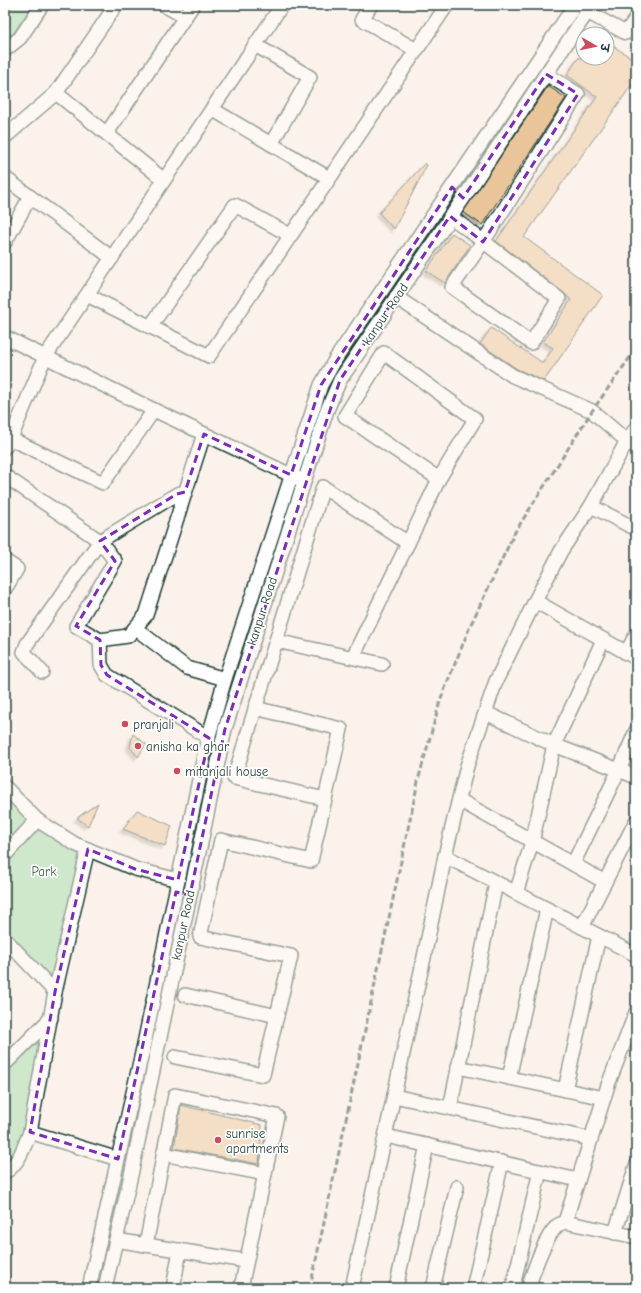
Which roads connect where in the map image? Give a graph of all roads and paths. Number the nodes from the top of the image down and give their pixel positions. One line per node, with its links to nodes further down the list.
1 (42, 5): 13 (street)
2 (116, 5): 16 (street)
3 (164, 5): 10 (street)
4 (192, 5): 10 (street)
5 (282, 5): 12 (street)
6 (371, 5): 14 (street)
7 (446, 5): 14 (street)
8 (575, 5): 24 (street)
9 (589, 8): 11 (street); 15 (street, kanpur Road)
10 (185, 17): 18 (street)
11 (636, 18)
12 (255, 45): 17 (street); 20 (street)
13 (5, 50)
14 (416, 50): 22 (street)
15 (546, 74): 26 (street, kanpur Road); 30 (street)
16 (56, 93): 18 (street); 19 (street)
17 (212, 109): 20 (street); 23 (street)
18 (107, 133): 23 (street)
19 (5, 137)
20 (271, 144): 22 (street)
21 (5, 178): 25 (street)
22 (329, 178): 28 (street)
23 (164, 180): 31 (street)
24 (452, 187): 26 (street); 42 (street)
25 (30, 197): 29 (street); 31 (street)
26 (463, 198): 27 (street, kanpur Road)
27 (450, 216): 30 (street); 33 (street, kanpur Road)
28 (290, 235): 34 (street); 34 (street)
29 (5, 242)
30 (483, 242): 30 (street)
31 (112, 258): 32 (street)
32 (86, 295): 34 (street); 36 (street)
33 (396, 297): 41 (street); 45 (street, kanpur Road)
34 (150, 327)
35 (5, 337): 36 (street)
36 (45, 356): 37 (street); 40 (street)
37 (154, 410): 39 (street); 40 (street)
38 (636, 428): 41 (street)
39 (204, 434): 42 (street); 46 (street)
40 (7, 440)
41 (631, 444): 47 (street)
42 (291, 475): 45 (street); 65 (street)
43 (5, 476): 49 (street)
44 (439, 479): 44 (street); 50 (street)
45 (304, 481): 51 (street, kanpur Road)
46 (185, 492): 49 (street); 56 (street)
47 (591, 506): 48 (street); 55 (street)
48 (636, 529)
49 (100, 541): 58 (street); 64 (street)
50 (408, 543): 53 (street); 62 (street)
51 (281, 555): 53 (street); 79 (street, kanpur Road)
52 (5, 561): 54 (street)
53 (300, 561): 60 (street)
54 (5, 588)
55 (535, 601): 59 (street); 67 (street)
56 (135, 628): 58 (street); 65 (street)
57 (636, 635): 61 (street)
58 (100, 640): 69 (street)
59 (603, 640): 61 (street); 70 (street)
60 (276, 641): 62 (street); 66 (street)
61 (631, 655)
62 (353, 657): 63 (street)
63 (382, 664)
64 (42, 672)
65 (225, 679): 69 (street)
66 (255, 708): 74 (street); 74 (street)
67 (486, 713): 70 (street); 75 (street)
68 (636, 731): 71 (street)
69 (208, 738): 78 (street)
70 (554, 745): 71 (street); 80 (street)
71 (619, 770): 72 (street); 84 (street)
72 (636, 777)
73 (5, 787): 76 (street)
74 (325, 800): 98 (street)
75 (459, 800): 80 (street); 83 (street)
76 (37, 820): 81 (street); 82 (street)
77 (636, 821): 86 (street)
78 (189, 828): 79 (street); 87 (street)
79 (203, 832): 89 (street, kanpur Road)
80 (532, 842): 84 (street); 88 (street)
81 (88, 849): 87 (street); 95 (street)
82 (5, 855)
83 (445, 856): 85 (street); 105 (street)
84 (573, 864): 86 (street)
85 (496, 882): 88 (street); 102 (street)
86 (605, 882): 91 (street)
87 (177, 886): 89 (street); 113 (street)
88 (516, 893): 90 (street)
89 (190, 895): 124 (street, kanpur Road)
90 (547, 909): 91 (street); 103 (street)
91 (582, 927): 92 (street)
92 (599, 936): 94 (street); 104 (street)
93 (5, 939): 95 (street)
94 (636, 955)
95 (55, 992): 99 (street)
96 (185, 995): 98 (street)
97 (636, 1012): 106 (street)
98 (277, 1016): 100 (street)
99 (51, 1018): 101 (street); 108 (street)
100 (175, 1057)
101 (5, 1064)
102 (458, 1067): 103 (street); 107 (street)
103 (509, 1078): 104 (street)
104 (565, 1090): 106 (street)
105 (394, 1096): 107 (street); 109 (street)
106 (604, 1098): 110 (street)
107 (450, 1108): 110 (street)
108 (30, 1132): 113 (street); 116 (street)
109 (386, 1136): 111 (street); 133 (street)
110 (591, 1140): 119 (street)
111 (427, 1145): 114 (street); 134 (street)
112 (163, 1154): 118 (street); 118 (street); 125 (street)
113 (118, 1159): 129 (street)
114 (502, 1162): 117 (street); 136 (street)
115 (636, 1166): 122 (street)
116 (6, 1171)
117 (540, 1171): 119 (street); 128 (street)
118 (265, 1174): 127 (street)
119 (578, 1180): 121 (street)
120 (457, 1187): 135 (street)
121 (565, 1222): 122 (street); 137 (street)
122 (614, 1233): 123 (street)
123 (636, 1237)
124 (116, 1240): 125 (street); 130 (street, kanpur Road)
125 (146, 1245): 126 (street)
126 (180, 1250): 127 (street); 131 (street)
127 (246, 1261): 132 (street)
128 (513, 1286)
129 (89, 1288)
130 (105, 1288)
131 (173, 1288)
132 (241, 1288)
133 (352, 1288)
134 (396, 1288)
135 (433, 1288)
136 (473, 1288)
137 (534, 1288)

